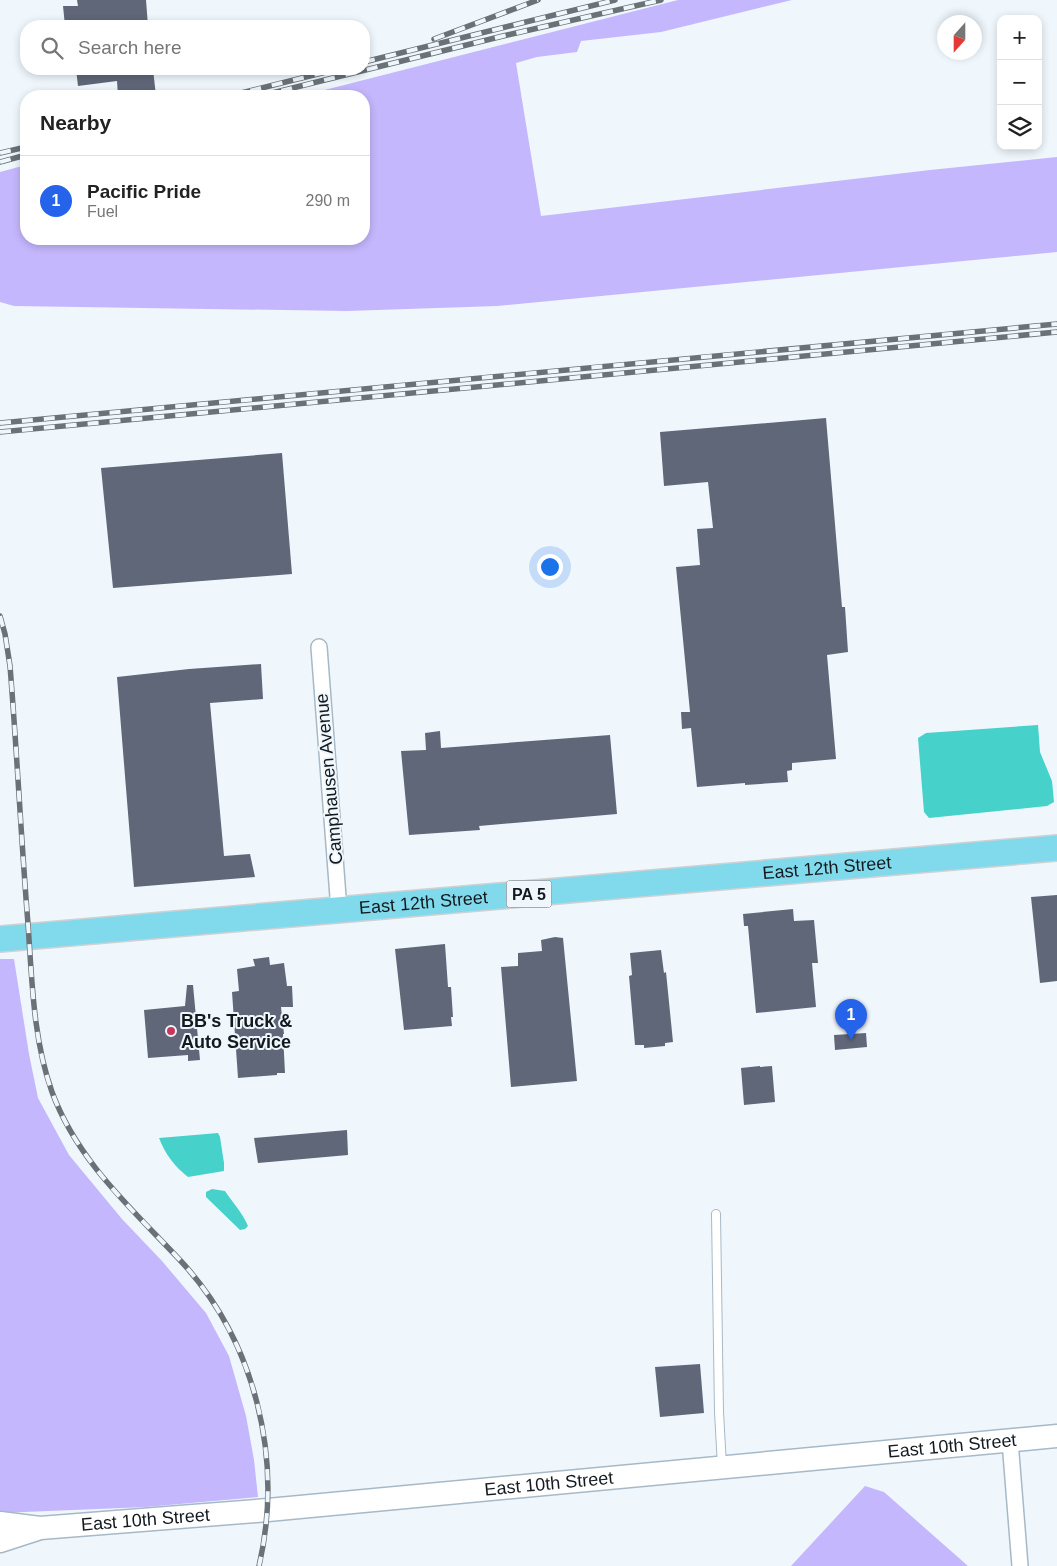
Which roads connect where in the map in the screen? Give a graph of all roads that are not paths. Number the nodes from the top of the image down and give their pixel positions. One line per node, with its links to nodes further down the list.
1 (319, 647): 3 (street, Camphausen Avenue)
2 (1057, 848): 3 (main road, East 12th Street / PA 5)
3 (339, 910): 4 (main road, East 12th Street / PA 5)
4 (0, 939)
5 (716, 1214): 8 (lane)
6 (1057, 1436): 7 (street, East 10th Street)
7 (1010, 1441): 8 (street, East 10th Street); 12 (street)
8 (722, 1468): 10 (street, East 10th Street)
9 (0, 1523): 10 (street, East 10th Street)
10 (40, 1528): 11 (street, East 10th Street)
11 (0, 1541)
12 (1020, 1566)

